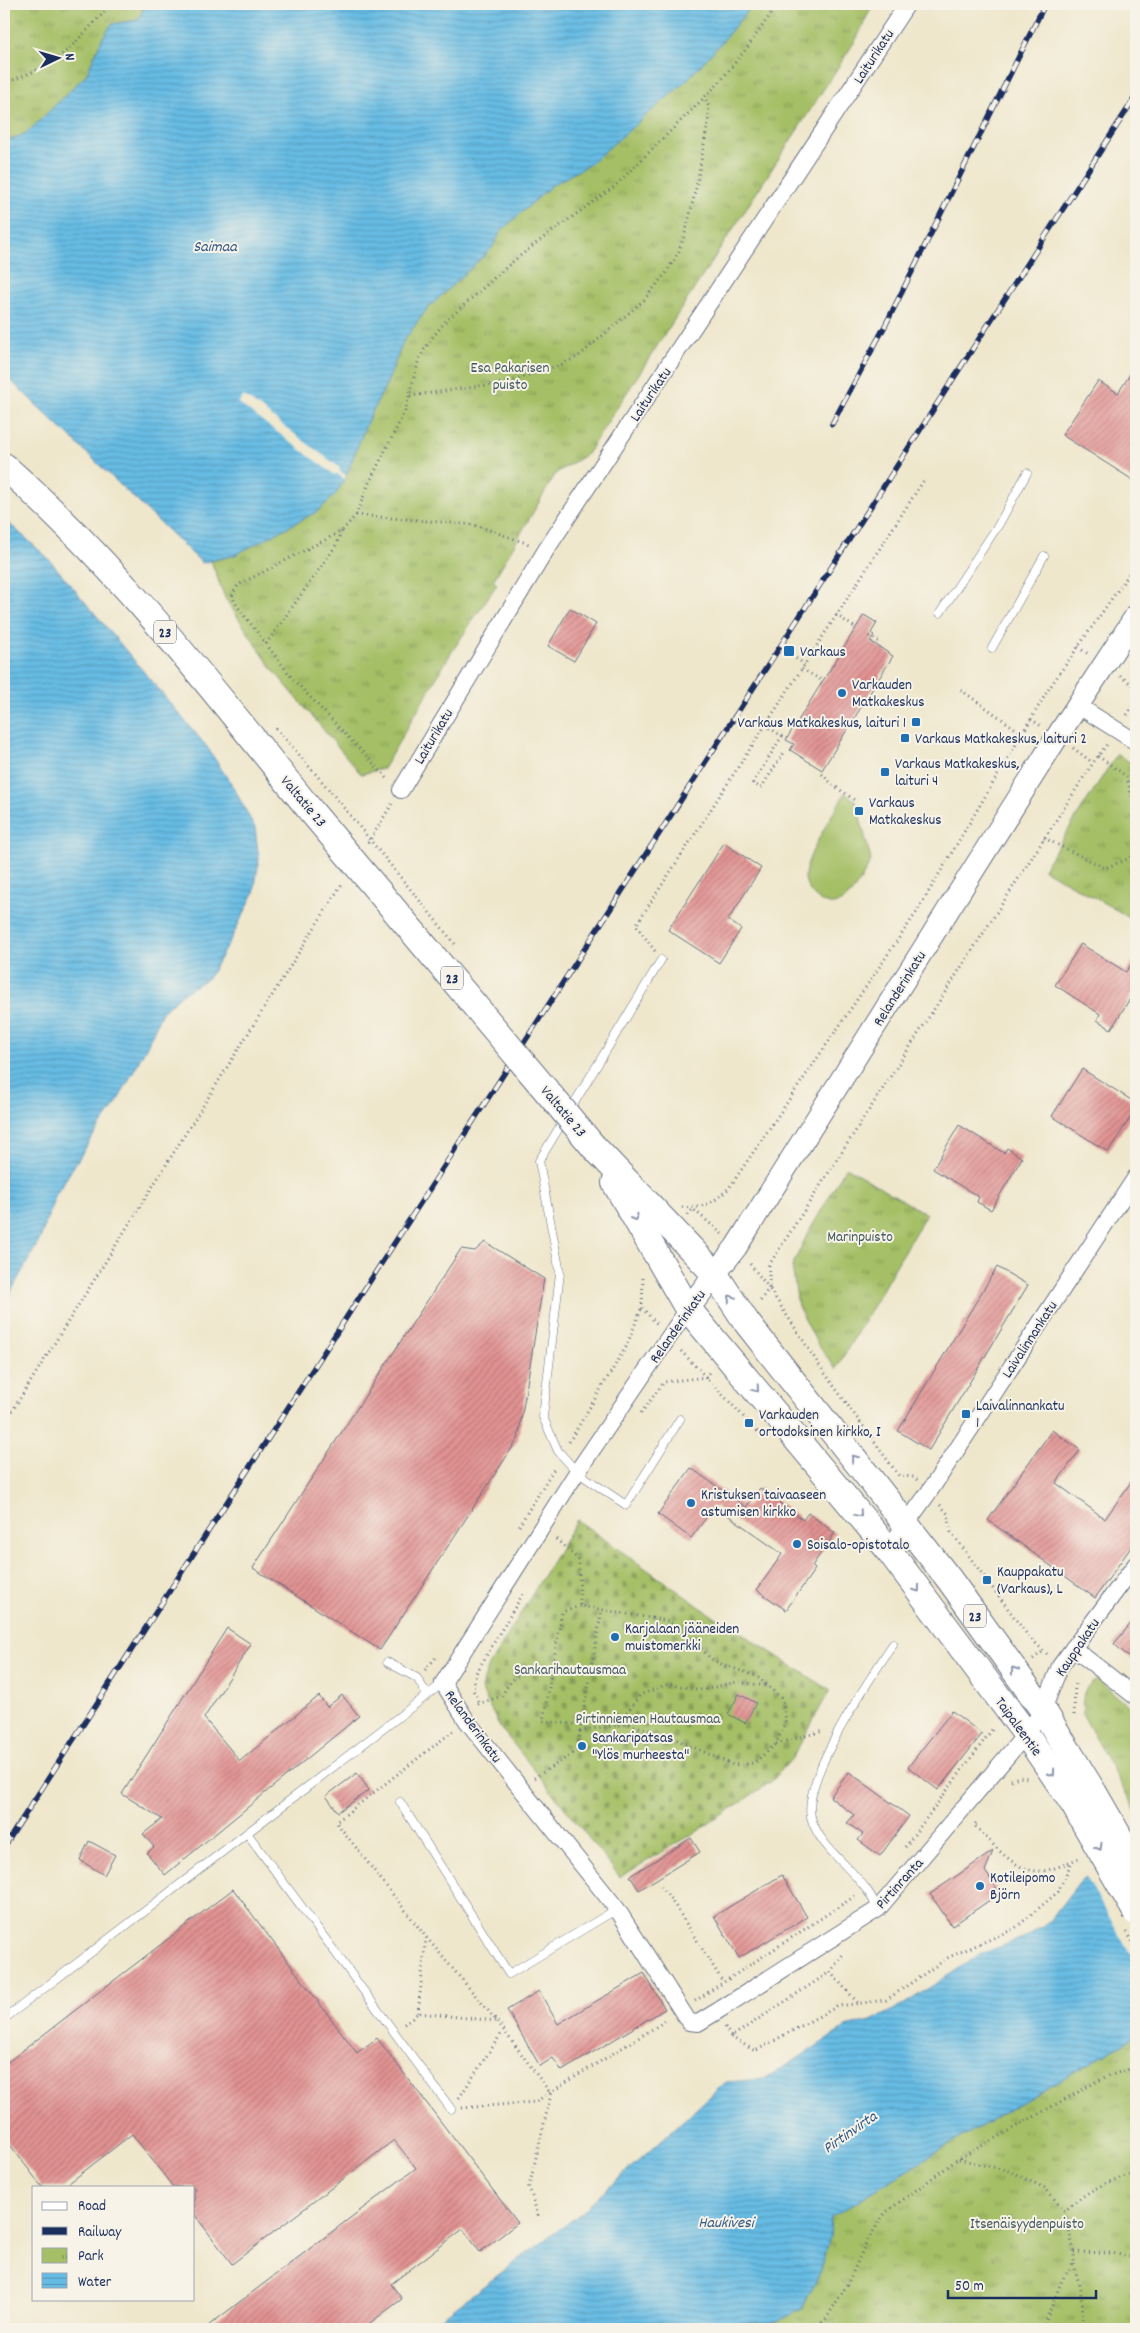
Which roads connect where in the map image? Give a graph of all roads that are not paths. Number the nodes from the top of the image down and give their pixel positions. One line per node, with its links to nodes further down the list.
1 (907, 4): 10 (street, Laiturikatu)
2 (4, 466): 12 (highway, Valtatie 23 / 23, bridge)
3 (1027, 473): 5 (lane)
4 (1044, 556): 7 (lane)
5 (940, 613)
6 (1136, 616): 8 (main road, Relanderinkatu)
7 (992, 648)
8 (1077, 705): 9 (street); 14 (main road, Relanderinkatu)
9 (1136, 742)
10 (401, 790)
11 (661, 960): 17 (lane)
12 (599, 1153): 14 (highway, Valtatie 23 / 23); 15 (highway, Valtatie 23 / 23, one-way to 15)
13 (1136, 1178): 18 (street, Laivalinnankatu)
14 (714, 1273): 15 (main road, Relanderinkatu); 18 (highway, 23, one-way to 14)
15 (688, 1309): 17 (street, Relanderinkatu); 19 (highway, 23, one-way to 19)
16 (680, 1419): 17 (lane)
17 (577, 1472): 24 (street, Relanderinkatu)
18 (906, 1523): 19 (street, Laivalinnankatu); 27 (highway, Taipaleentie / 23, one-way to 18)
19 (888, 1549): 28 (highway, Taipaleentie / 23, one-way to 28)
20 (1136, 1564): 22 (street, Kauppakatu)
21 (893, 1644): 33 (lane)
22 (1073, 1648): 26 (street); 27 (street, Kauppakatu)
23 (387, 1662): 25 (lane)
24 (443, 1683): 25 (lane); 34 (street, Relanderinkatu)
25 (427, 1695): 31 (lane)
26 (1136, 1697)
27 (1043, 1710): 28 (street, Kauppakatu); 29 (highway, Taipaleentie / 23)
28 (1026, 1734): 29 (highway, Taipaleentie / 23, one-way to 29); 33 (street, Pirtinranta)
29 (1084, 1799): 32 (highway, Taipaleentie / 23, bridge); 35 (highway, Taipaleentie / 23, one-way to 35, bridge)
30 (400, 1802): 34 (lane)
31 (247, 1833): 37 (lane); 38 (lane)
32 (1136, 1866)
33 (878, 1908): 36 (street, Pirtinranta)
34 (617, 1909): 36 (street, Relanderinkatu)
35 (1136, 1912)
36 (685, 2016)
37 (4, 2019)
38 (451, 2109)

